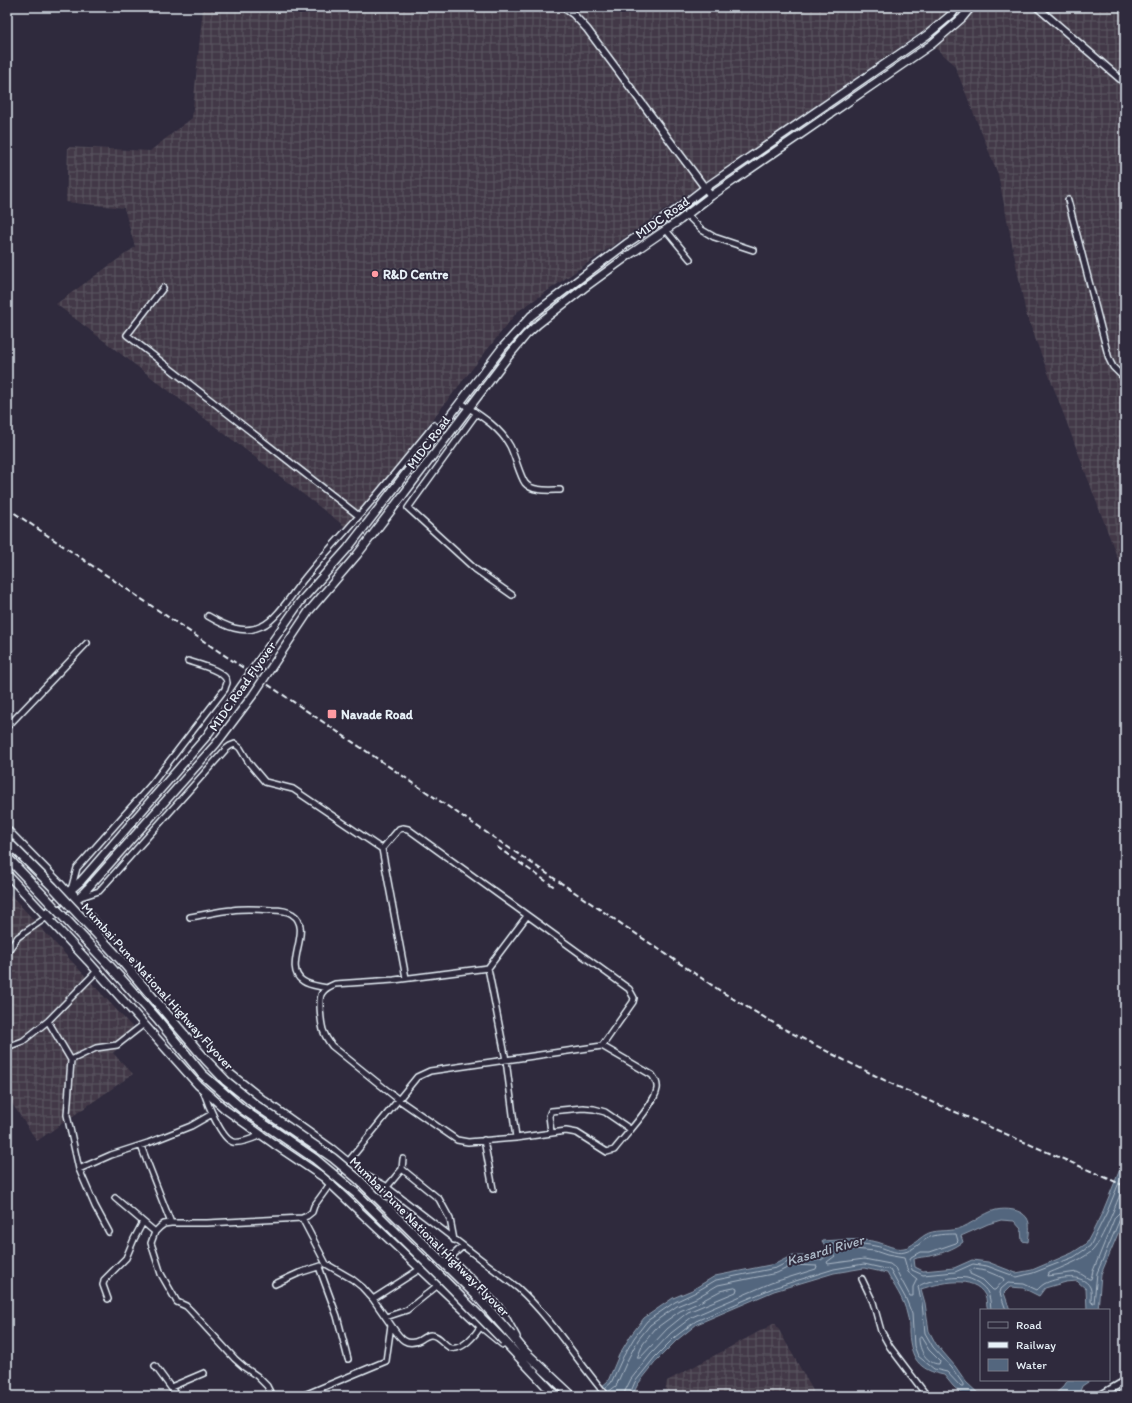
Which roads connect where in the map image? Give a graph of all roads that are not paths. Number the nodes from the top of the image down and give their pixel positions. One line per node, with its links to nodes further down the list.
1 (563, 7): 6 (street)
2 (957, 7): 6 (main road, MIDC Road)
3 (972, 7): 7 (main road, MIDC Road)
4 (1037, 7): 5 (street)
5 (1125, 83)
6 (705, 188): 7 (street); 15 (main road, MIDC Road)
7 (711, 196): 9 (main road, MIDC Road)
8 (1068, 200): 14 (street)
9 (687, 215): 10 (main road, MIDC Road); 11 (street)
10 (666, 230): 12 (street); 16 (main road, MIDC Road)
11 (753, 250)
12 (690, 260)
13 (163, 288): 22 (street)
14 (1125, 379)
15 (460, 402): 16 (street); 18 (main road, MIDC Road)
16 (469, 408): 17 (street); 21 (main road, MIDC Road)
17 (476, 414): 20 (street); 23 (street)
18 (439, 430): 19 (main road, MIDC Road); 22 (street)
19 (395, 487): 21 (main road); 33 (main road, MIDC Road Flyover, bridge)
20 (560, 490)
21 (405, 493): 34 (main road, MIDC Road Flyover, bridge)
22 (359, 516): 24 (street)
23 (512, 595)
24 (208, 616)
25 (87, 643): 27 (street)
26 (188, 661): 33 (street)
27 (7, 727)
28 (7, 830): 33 (main road)
29 (7, 841): 86 (highway, Mumbai Pune National Highway Flyover, bridge)
30 (382, 849): 34 (street); 35 (street); 41 (street)
31 (7, 857): 86 (highway, Mumbai Pune National Highway Flyover, bridge)
32 (7, 874): 36 (main road)
33 (69, 891): 34 (main road); 36 (main road, MIDC Road Flyover)
34 (77, 899): 36 (main road, MIDC Road Flyover); 59 (main road)
35 (527, 916): 39 (street); 45 (street)
36 (47, 917): 38 (street); 40 (main road)
37 (190, 918): 42 (street)
38 (7, 952)
39 (488, 968): 41 (street); 48 (street)
40 (97, 971): 43 (street); 44 (main road)
41 (406, 978): 42 (street)
42 (327, 988): 50 (street)
43 (48, 1021): 46 (street); 47 (street)
44 (144, 1024): 47 (street); 49 (main road)
45 (602, 1046): 48 (street); 52 (street)
46 (7, 1047)
47 (71, 1060): 60 (street)
48 (506, 1060): 50 (street); 55 (street)
49 (203, 1090): 51 (street); 54 (main road)
50 (399, 1100): 56 (street); 59 (street)
51 (212, 1114): 54 (street); 57 (street)
52 (630, 1129): 53 (street); 53 (street)
53 (551, 1132): 55 (street)
54 (261, 1135): 63 (main road)
55 (516, 1138): 56 (street)
56 (484, 1140): 65 (street)
57 (140, 1146): 60 (street); 69 (street)
58 (403, 1159): 61 (street)
59 (349, 1162): 62 (main road); 63 (street)
60 (79, 1169): 70 (street)
61 (402, 1169): 64 (street); 72 (street)
62 (358, 1171): 64 (street); 74 (main road)
63 (330, 1184): 67 (street); 77 (main road)
64 (387, 1187): 72 (street)
65 (493, 1188)
66 (115, 1198): 68 (street)
67 (302, 1218): 69 (street); 75 (street)
68 (143, 1222): 71 (street); 81 (street)
69 (171, 1223): 71 (street)
70 (109, 1232)
71 (155, 1232): 94 (street)
72 (454, 1240): 73 (street)
73 (463, 1246): 74 (street); 98 (street)
74 (450, 1258): 86 (main road)
75 (326, 1264): 76 (street); 82 (street)
76 (319, 1267): 79 (street); 87 (street)
77 (420, 1269): 80 (main road); 82 (street)
78 (862, 1279): 99 (street)
79 (275, 1284)
80 (438, 1285): 83 (street); 85 (main road)
81 (108, 1299)
82 (373, 1299): 83 (street)
83 (386, 1317): 84 (street)
84 (391, 1325): 85 (street); 95 (street)
85 (482, 1326): 86 (main road)
86 (522, 1355): 96 (highway); 97 (highway)
87 (348, 1359)
88 (156, 1366): 91 (street)
89 (204, 1373): 91 (street)
90 (1125, 1381): 100 (street)
91 (171, 1387): 93 (street)
92 (1125, 1393): 101 (street)
93 (177, 1396)
94 (272, 1396)
95 (302, 1396)
96 (556, 1396)
97 (572, 1396)
98 (607, 1396)
99 (927, 1396)
100 (1099, 1396)
101 (1119, 1396)

